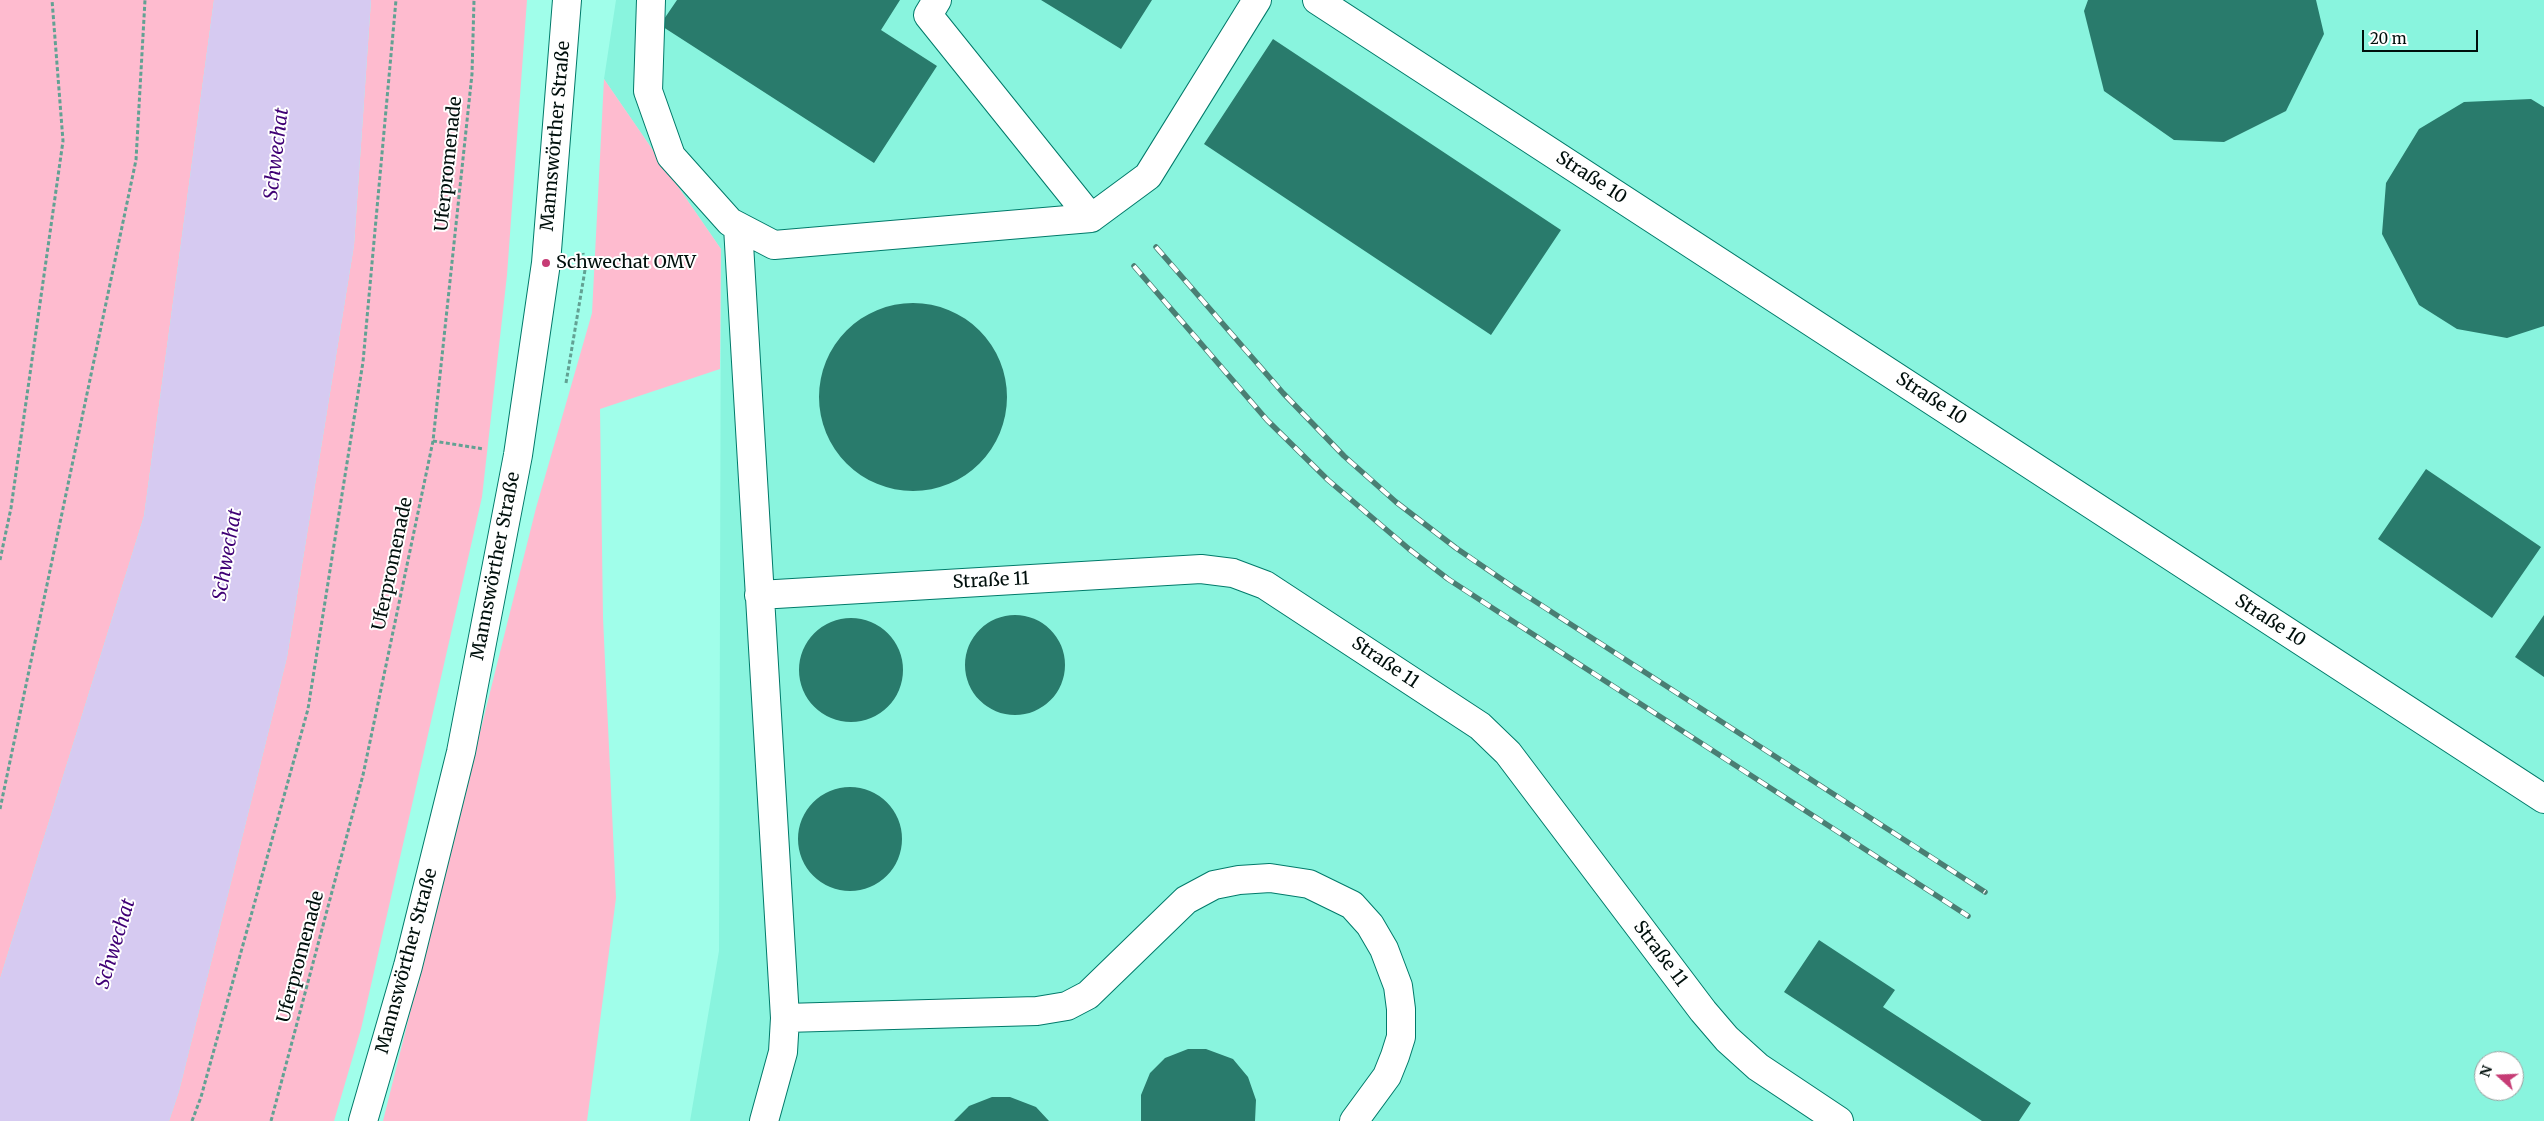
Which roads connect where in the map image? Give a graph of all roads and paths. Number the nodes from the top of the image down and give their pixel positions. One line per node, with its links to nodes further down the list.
1 (52, 0): 14 (path)
2 (145, 0): 17 (path)
3 (396, 0): 19 (path)
4 (474, 0): 12 (path, Uferpromenade)
5 (567, 0): 13 (main road, Mannswörther Straße)
6 (651, 0): 11 (main road)
7 (937, 0): 10 (main road)
8 (1257, 0): 10 (main road)
9 (1317, 0): 16 (main road, Straße 10)
10 (1091, 218): 11 (main road)
11 (738, 227): 15 (main road)
12 (433, 441): 13 (path); 20 (path, Uferpromenade)
13 (518, 455): 21 (main road, Mannswörther Straße)
14 (0, 560)
15 (759, 595): 18 (main road); 24 (main road, Straße 11)
16 (2544, 799)
17 (0, 809)
18 (785, 1018): 22 (main road); 23 (main road)
19 (192, 1121)
20 (271, 1121)
21 (363, 1121)
22 (764, 1121)
23 (1354, 1121)
24 (1839, 1121)

